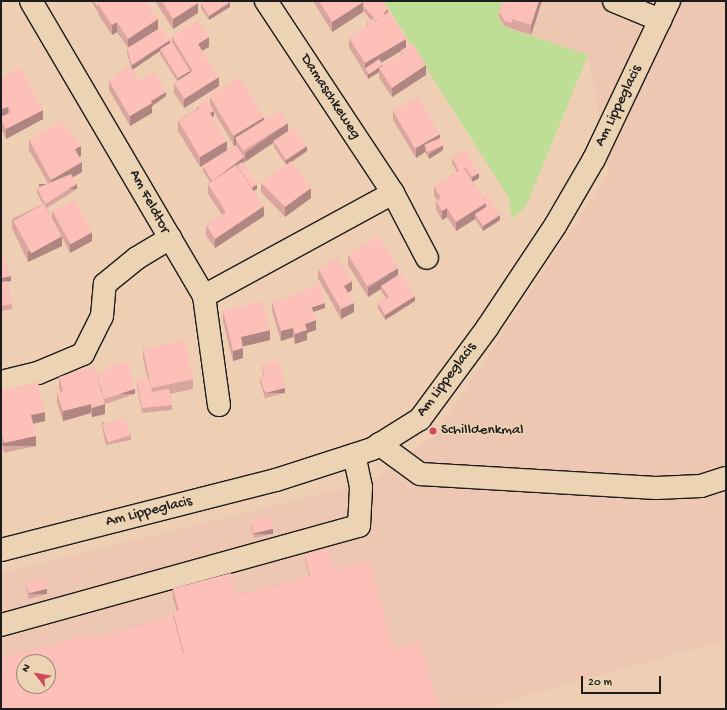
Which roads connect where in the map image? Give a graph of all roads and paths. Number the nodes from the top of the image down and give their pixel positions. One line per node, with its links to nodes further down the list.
1 (31, 1): 6 (street, Am Feldtor)
2 (266, 1): 5 (street, Damaschkeweg)
3 (614, 1): 4 (street)
4 (665, 11): 11 (street, Am Lippeglacis)
5 (393, 192): 7 (street, Damaschkeweg); 8 (street)
6 (170, 238): 8 (street); 9 (street, Am Feldtor)
7 (427, 258)
8 (204, 296): 10 (street)
9 (1, 382)
10 (219, 405)
11 (379, 444): 12 (street, Am Lippeglacis); 13 (street)
12 (354, 455): 14 (street, Am Lippeglacis); 15 (street)
13 (726, 478)
14 (1, 550)
15 (1, 625)

